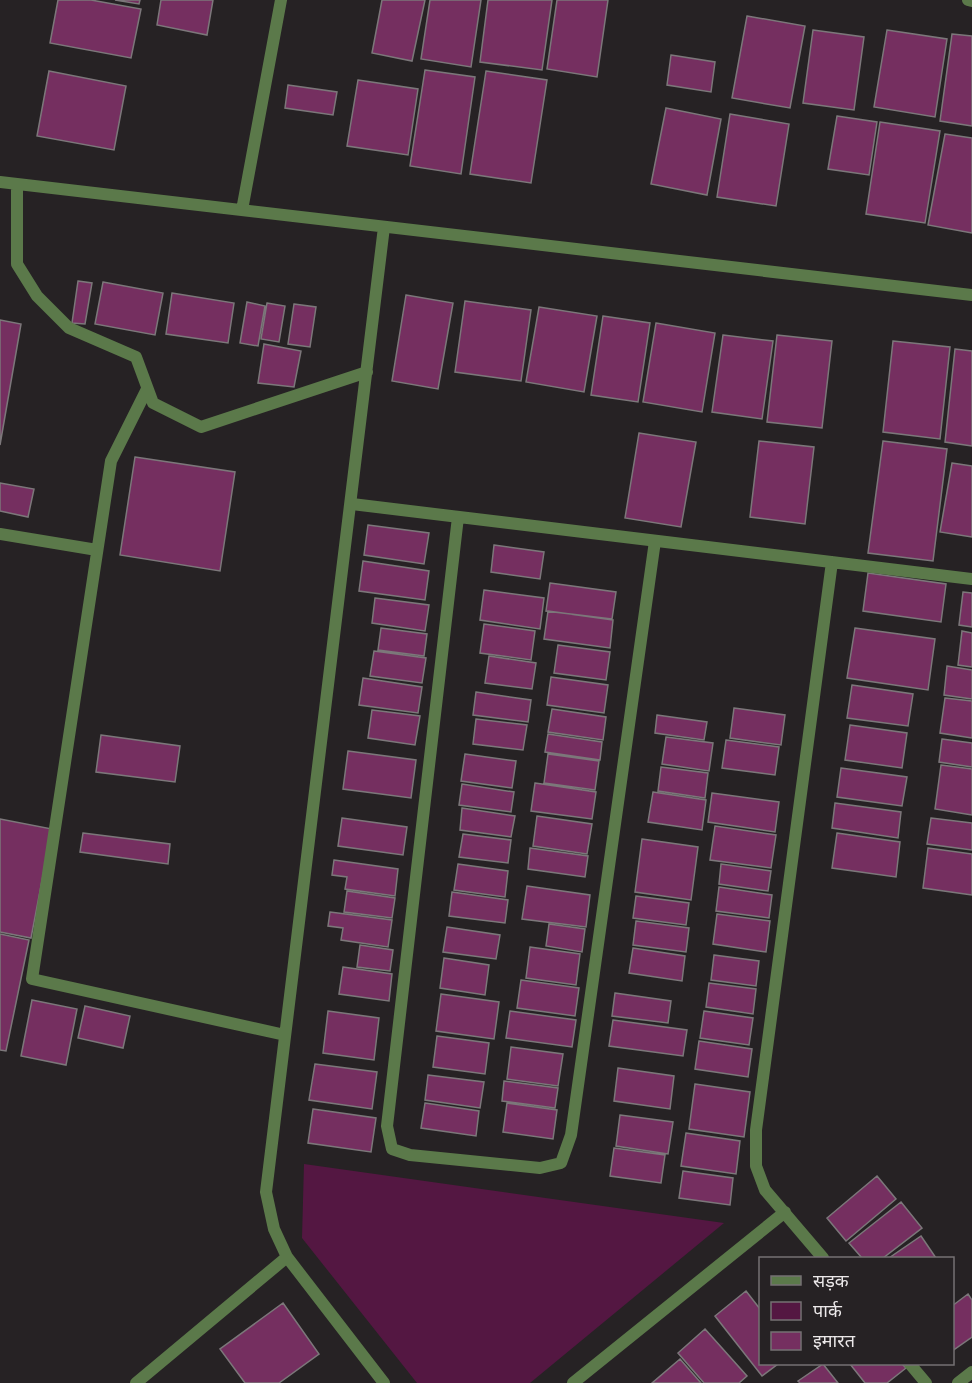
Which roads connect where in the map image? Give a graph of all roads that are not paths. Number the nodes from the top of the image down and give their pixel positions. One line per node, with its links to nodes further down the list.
1 (281, 0): 4 (street)
2 (0, 182): 3 (street)
3 (16, 184): 4 (street); 8 (street)
4 (242, 210): 5 (street)
5 (384, 227): 6 (street); 7 (street)
6 (972, 295)
7 (367, 372): 8 (street); 9 (street)
8 (147, 389): 13 (street)
9 (352, 504): 10 (street); 16 (street)
10 (458, 517): 12 (street); 12 (street)
11 (0, 534): 13 (street)
12 (655, 541): 14 (street)
13 (97, 550): 16 (street)
14 (832, 562): 15 (street); 17 (street)
15 (972, 579)
16 (285, 1035): 18 (street)
17 (785, 1212): 19 (street); 24 (street)
18 (287, 1257): 22 (street); 23 (street)
19 (822, 1257)
20 (911, 1365): 25 (street)
21 (972, 1372): 26 (street)
22 (136, 1383)
23 (384, 1383)
24 (573, 1383)
25 (926, 1383)
26 (958, 1383)

